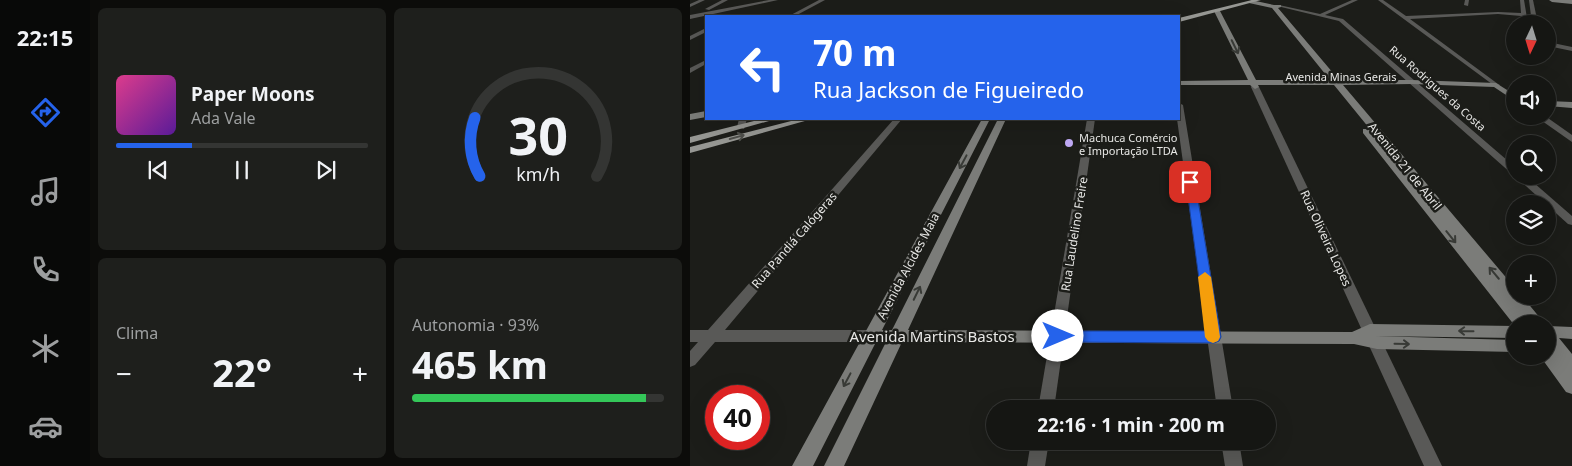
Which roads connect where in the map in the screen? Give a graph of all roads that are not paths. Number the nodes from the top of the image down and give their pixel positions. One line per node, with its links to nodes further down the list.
1 (703, 0): 11 (street); 15 (street)
2 (726, 0): 28 (street)
3 (776, 0): 17 (street)
4 (823, 0): 21 (street)
5 (1237, 0): 14 (main road)
6 (1356, 0): 23 (street)
7 (1380, 0): 29 (street)
8 (1522, 0): 25 (street)
9 (1531, 0): 26 (street)
10 (1552, 0): 13 (street)
11 (690, 1)
12 (1255, 1): 16 (street); 18 (main road)
13 (1572, 2)
14 (1222, 4): 18 (main road); 22 (main road)
15 (690, 6)
16 (1274, 6): 23 (street); 32 (street); 44 (street, Avenida 21 de Abril)
17 (739, 8): 19 (street); 20 (street)
18 (1218, 11): 30 (main road); 43 (street, Rua Oliveira Lopes, one-way to 43)
19 (744, 13)
20 (713, 15)
21 (794, 15)
22 (1178, 15)
23 (1321, 15): 32 (street)
24 (1507, 15): 29 (street)
25 (1524, 15)
26 (1534, 15)
27 (690, 17): 28 (street)
28 (705, 17): 31 (street)
29 (1405, 18): 42 (street)
30 (1180, 20)
31 (690, 22)
32 (1343, 22): 45 (street, Rua Rodrigues da Costa)
33 (705, 23): 34 (street)
34 (693, 28)
35 (705, 30): 36 (street)
36 (690, 38)
37 (1556, 46): 38 (street)
38 (1572, 49)
39 (705, 63): 40 (street)
40 (690, 71)
41 (1180, 82): 43 (street, Avenida Minas Gerais)
42 (1496, 84): 45 (street, Avenida Minas Gerais); 47 (street)
43 (1253, 85): 44 (street, Avenida Minas Gerais); 46 (street, Avenida Minas Gerais); 78 (street, Rua Oliveira Lopes)
44 (1335, 85): 45 (street, Avenida Minas Gerais); 66 (street, Avenida 21 de Abril)
45 (1416, 85): 47 (street, Avenida Minas Gerais); 65 (street, Rua Rodrigues da Costa)
46 (1180, 88)
47 (1503, 90): 48 (street)
48 (1506, 92)
49 (1556, 104): 50 (street)
50 (1572, 104)
51 (1180, 112): 79 (street)
52 (705, 114): 53 (street)
53 (690, 117)
54 (764, 120): 60 (main road)
55 (804, 120): 64 (main road, one-way to 55)
56 (897, 120): 74 (street, Rua Pandiá Calógeras)
57 (985, 120): 75 (street, Avenida Alcides Maia, one-way to 75)
58 (1002, 120): 76 (street, Avenida Alcides Maia, one-way to 58)
59 (1091, 120): 77 (street, Rua Laudelino Freire)
60 (742, 123): 63 (main road)
61 (1552, 125): 62 (street)
62 (1572, 139)
63 (690, 140)
64 (690, 150)
65 (1506, 164)
66 (1404, 172): 69 (street, Avenida 21 de Abril, one-way to 69); 70 (street, Avenida 21 de Abril, one-way to 66)
67 (1530, 185): 68 (street)
68 (1572, 222)
69 (1515, 315)
70 (1529, 315)
71 (1506, 332): 78 (street, Avenida Martins Bastos, one-way to 78)
72 (1572, 333): 80 (street)
73 (690, 336): 74 (street, Avenida Martins Bastos)
74 (711, 336): 75 (street, Avenida Martins Bastos); 84 (street, Rua Pandiá Calógeras)
75 (870, 336): 76 (street, Avenida Martins Bastos); 91 (street, Avenida Alcides Maia, one-way to 91)
76 (896, 336): 77 (street, Avenida Martins Bastos); 92 (street, Avenida Alcides Maia)
77 (1058, 336): 79 (street, Avenida Martins Bastos); 87 (street, Rua Laudelino Freire)
78 (1373, 336): 79 (street, Avenida Martins Bastos); 81 (street, Avenida Martins Bastos, one-way to 81); 95 (street, Rua Oliveira Lopes)
79 (1214, 337): 88 (street)
80 (1556, 342)
81 (1506, 345)
82 (1556, 347): 85 (street)
83 (1556, 351): 86 (street)
84 (690, 361)
85 (1572, 366)
86 (1572, 387)
87 (1047, 400)
88 (1224, 400)
89 (1039, 450): 93 (street)
90 (1231, 450): 94 (street)
91 (802, 466)
92 (834, 466)
93 (1036, 466)
94 (1234, 466)
95 (1433, 466)

